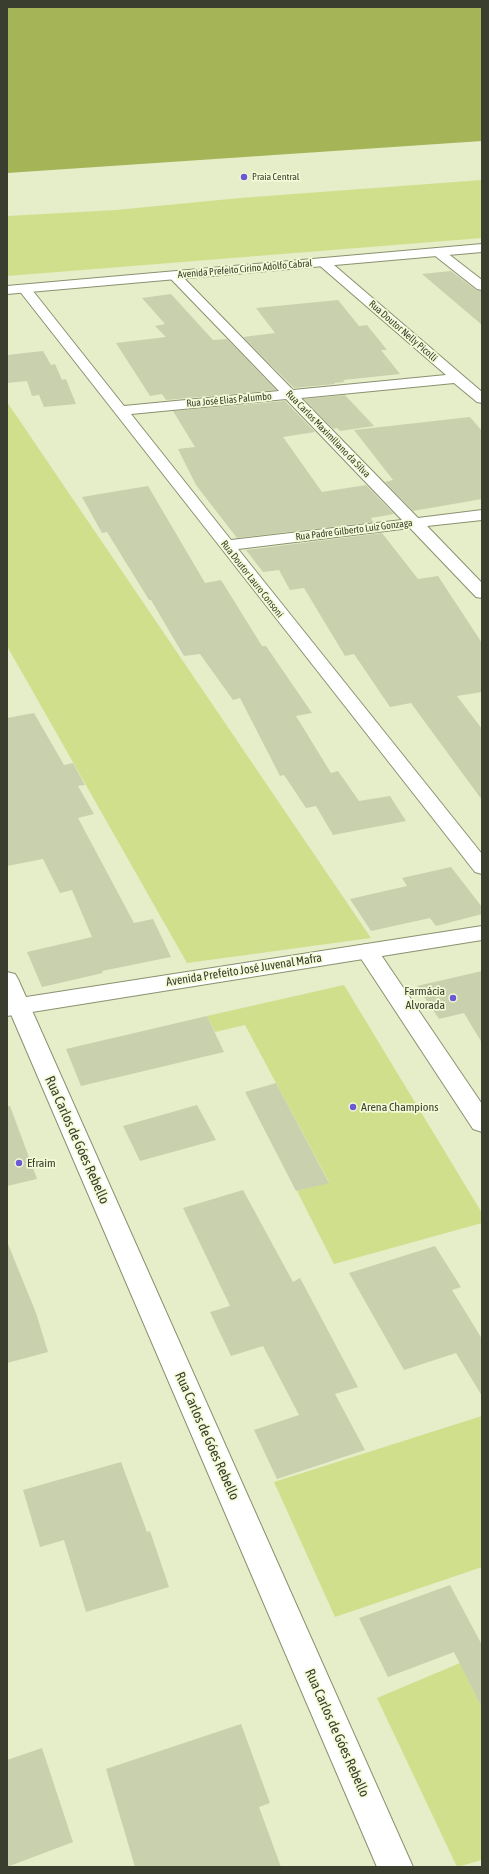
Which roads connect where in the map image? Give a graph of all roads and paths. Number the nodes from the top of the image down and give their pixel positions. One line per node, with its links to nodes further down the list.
1 (482, 248): 2 (street, Avenida Prefeito Cirino Adolfo Cabral)
2 (438, 252): 3 (street, Avenida Prefeito Cirino Adolfo Cabral); 5 (street)
3 (323, 262): 4 (street, Avenida Prefeito Cirino Adolfo Cabral); 7 (street, Rua Doutor Nelly Picolli)
4 (174, 275): 6 (street, Avenida Prefeito Cirino Adolfo Cabral); 8 (street, Rua Carlos Maximiliano da Silva)
5 (482, 286)
6 (15, 289): 10 (street, Rua Doutor Lauro Consoni)
7 (458, 378): 8 (street, Rua José Elias Palumbo); 9 (street, Rua Doutor Nelly Picolli)
8 (290, 395): 10 (street, Rua José Elias Palumbo); 12 (street, Rua Carlos Maximiliano da Silva)
9 (482, 399)
10 (120, 411): 13 (street, Rua Doutor Lauro Consoni)
11 (482, 515): 12 (street, Rua Padre Gilberto Luiz Gonzaga)
12 (414, 523): 13 (street, Rua Padre Gilberto Luiz Gonzaga); 14 (street, Rua Carlos Maximiliano da Silva)
13 (226, 545): 15 (street, Rua Doutor Lauro Consoni)
14 (482, 593)
15 (482, 868)
16 (482, 933): 17 (street, Avenida Prefeito José Juvenal Mafra)
17 (367, 951): 19 (street, Avenida Prefeito José Juvenal Mafra); 20 (street)
18 (7, 979): 19 (street, Rua Carlos de Góes Rebello)
19 (13, 1007): 21 (street, Rua Carlos de Góes Rebello)
20 (482, 1123)
21 (395, 1867)

